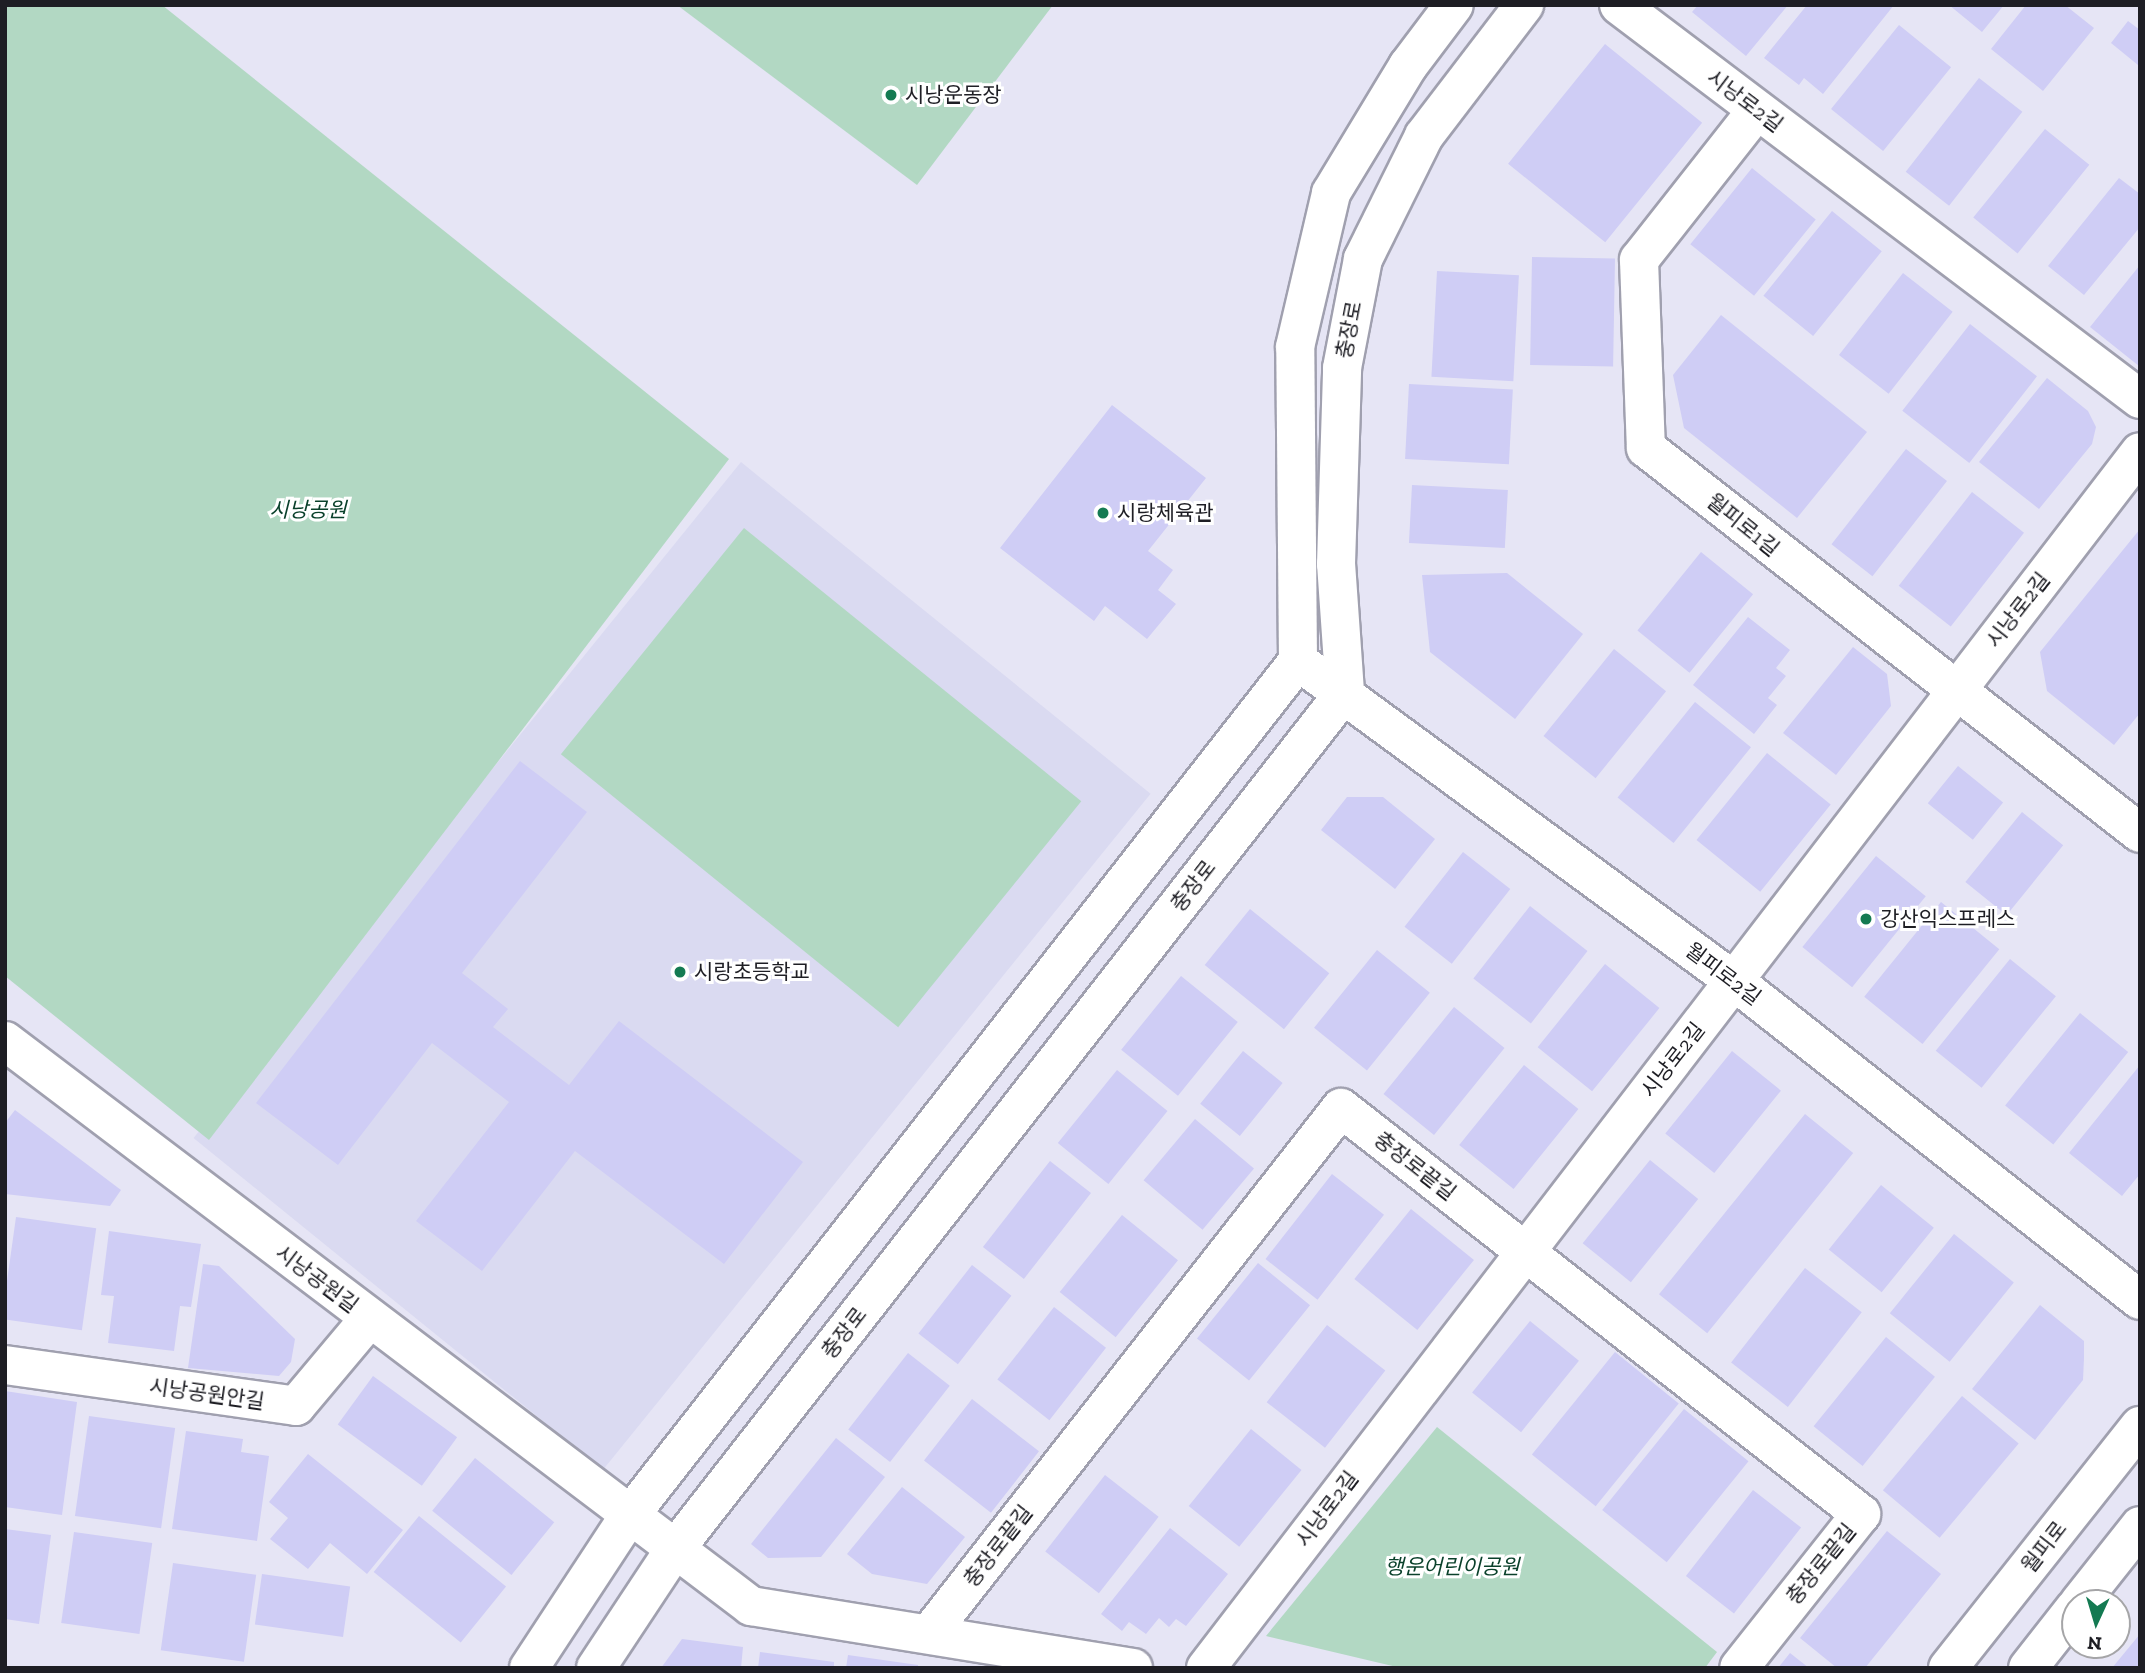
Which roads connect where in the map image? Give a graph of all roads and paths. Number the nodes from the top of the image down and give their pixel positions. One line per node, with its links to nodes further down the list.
1 (1454, 5): 7 (street)
2 (1524, 5): 8 (street, 충장로)
3 (1619, 5): 4 (street, 시낭로2길)
4 (1757, 110): 5 (street, 시낭로2길); 9 (street, 월피로1길)
5 (2140, 399)
6 (2140, 452): 9 (street, 시낭로2길)
7 (1298, 661): 8 (street, 월피로2길); 18 (street)
8 (1345, 692): 11 (street, 월피로2길); 20 (street, 충장로)
9 (1954, 693): 10 (street, 월피로1길); 11 (street, 시낭로2길)
10 (2140, 833)
11 (1734, 981): 13 (street, 시낭로2길); 14 (street, 월피로2길)
12 (5, 1041): 15 (street, 시낭공원길)
13 (1524, 1251): 23 (street, 충장로끝길); 27 (street, 시낭로2길); 28 (street, 충장로끝길)
14 (2140, 1300)
15 (369, 1319): 16 (street, 시낭공원안길); 18 (street, 시낭공원길)
16 (5, 1365)
17 (2140, 1426): 29 (street, 월피로)
18 (627, 1519): 20 (street); 24 (street)
19 (2140, 1526): 21 (street)
20 (672, 1553): 23 (street); 25 (street, 충장로)
21 (2090, 1589)
22 (2061, 1626): 30 (street)
23 (929, 1634): 26 (street)
24 (528, 1668)
25 (596, 1668)
26 (1133, 1668)
27 (1206, 1668)
28 (1738, 1668)
29 (1948, 1668)
30 (2028, 1668)

